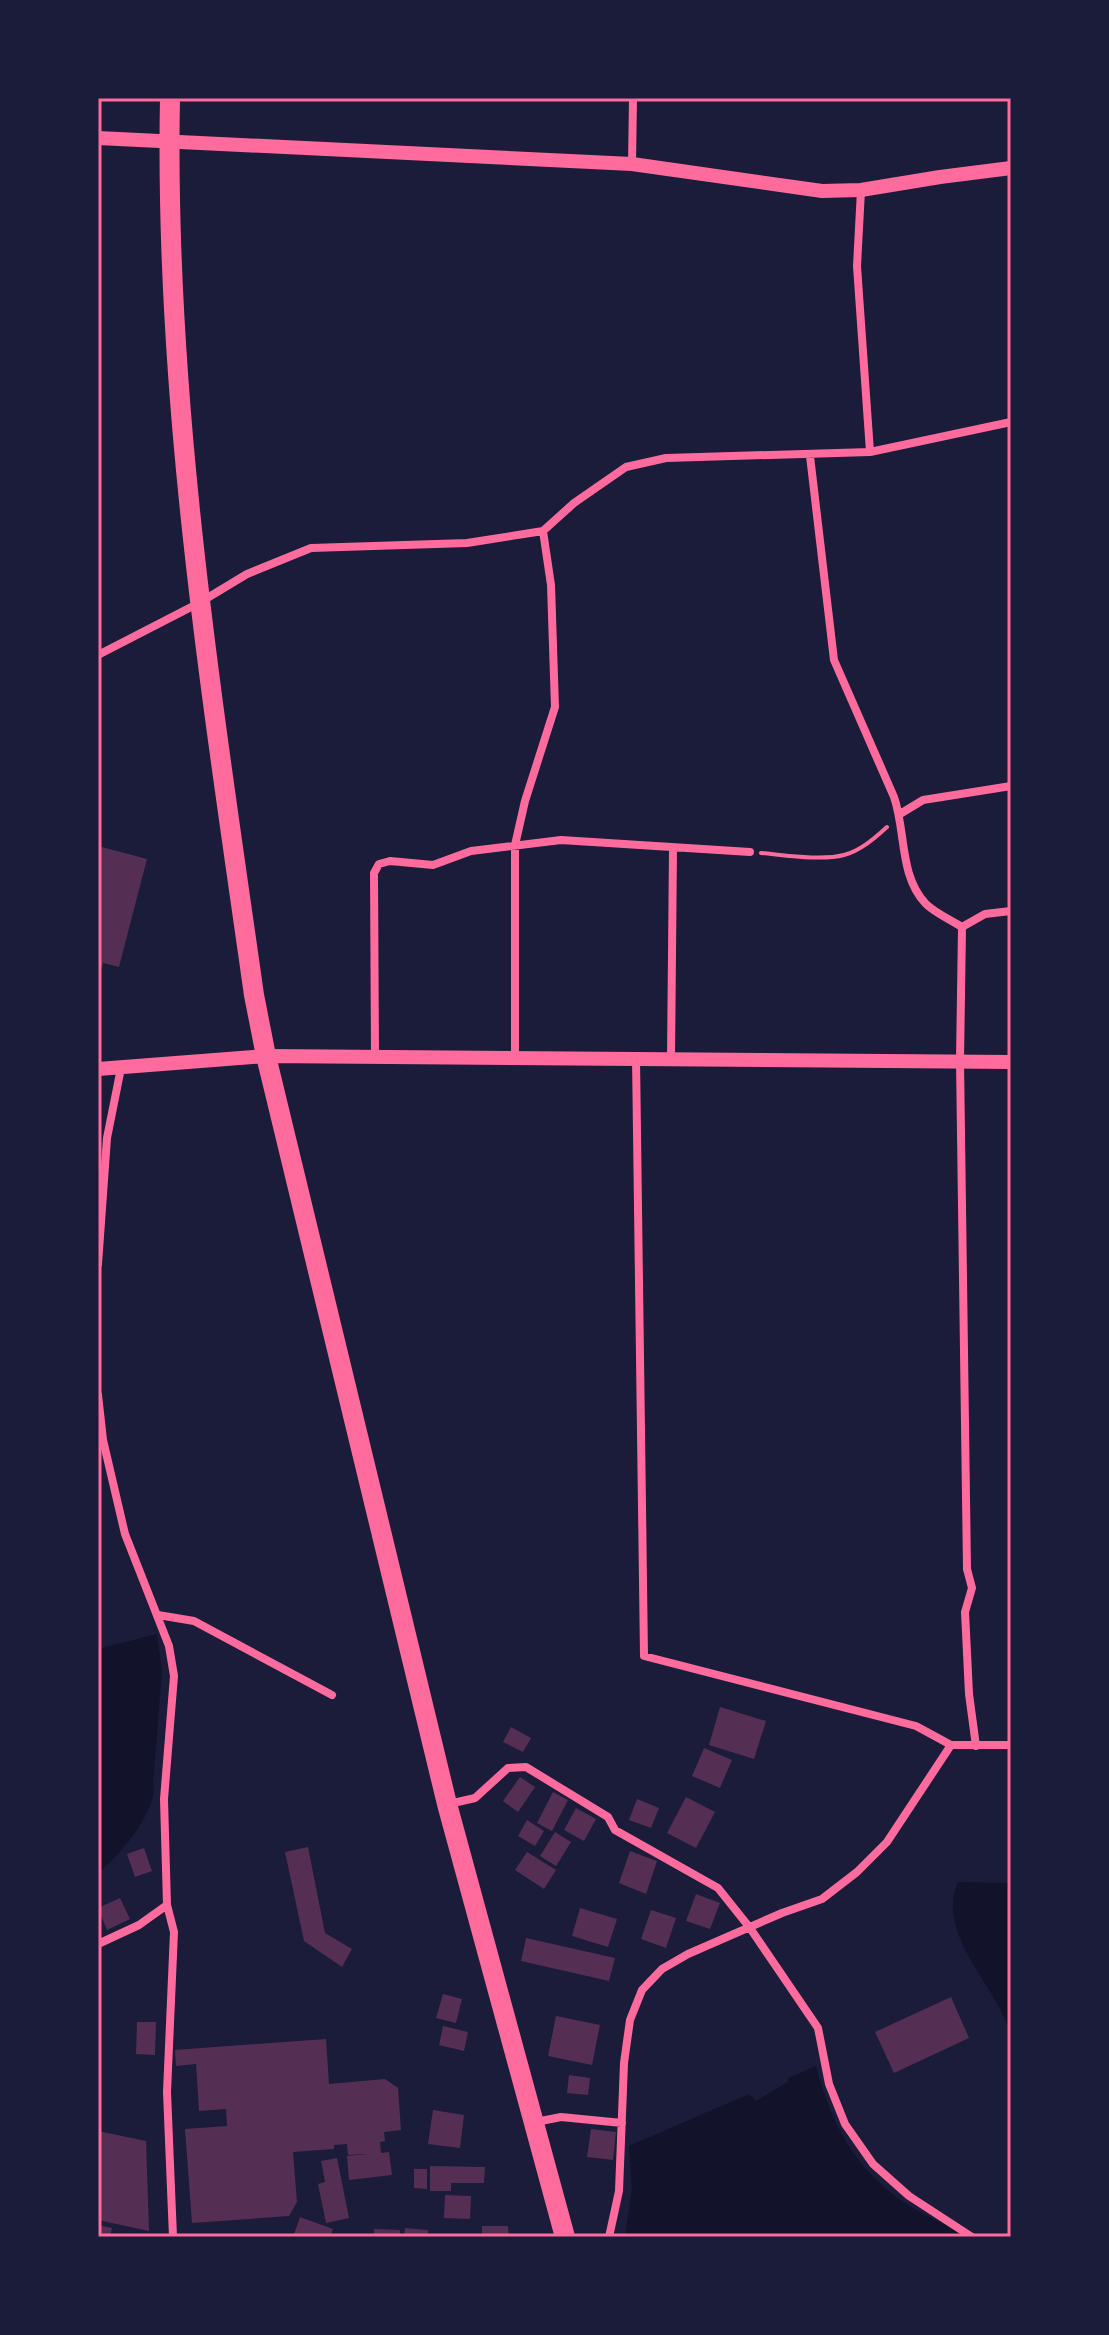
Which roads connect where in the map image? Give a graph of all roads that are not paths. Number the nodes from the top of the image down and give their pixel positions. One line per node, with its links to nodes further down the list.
1 (170, 98): 4 (main road)
2 (633, 98): 5 (street)
3 (98, 138): 4 (street)
4 (169, 140): 5 (street); 12 (main road)
5 (632, 164): 7 (street)
6 (1011, 168): 7 (street)
7 (861, 190): 9 (street)
8 (1011, 422): 9 (street)
9 (870, 452): 10 (street)
10 (810, 456): 11 (street); 15 (street)
11 (543, 531): 12 (street); 16 (street)
12 (199, 603): 13 (street); 21 (main road)
13 (98, 655)
14 (1011, 786): 15 (street)
15 (900, 814): 20 (street)
16 (515, 845): 17 (street); 22 (street); 23 (street)
17 (673, 848): 18 (street); 25 (street)
18 (750, 852)
19 (1011, 911): 20 (street)
20 (962, 927): 26 (street)
21 (266, 1056): 22 (street); 28 (street); 37 (main road)
22 (375, 1056): 23 (street)
23 (515, 1057): 24 (street)
24 (636, 1058): 25 (street); 34 (street)
25 (671, 1059): 26 (street)
26 (960, 1061): 27 (street); 36 (street)
27 (1011, 1062)
28 (121, 1068): 29 (street); 30 (street)
29 (98, 1069)
30 (98, 1264)
31 (98, 1395): 32 (street)
32 (158, 1615): 33 (street); 38 (street)
33 (332, 1695)
34 (951, 1745): 36 (street); 39 (street)
35 (1011, 1745): 36 (street)
36 (976, 1746)
37 (447, 1804): 39 (street); 41 (main road)
38 (167, 1905): 40 (street); 43 (street)
39 (750, 1928): 42 (street); 46 (street)
40 (98, 1944)
41 (534, 2122): 42 (street); 44 (main road)
42 (622, 2123): 45 (street)
43 (173, 2237)
44 (565, 2237)
45 (609, 2237)
46 (972, 2237)

